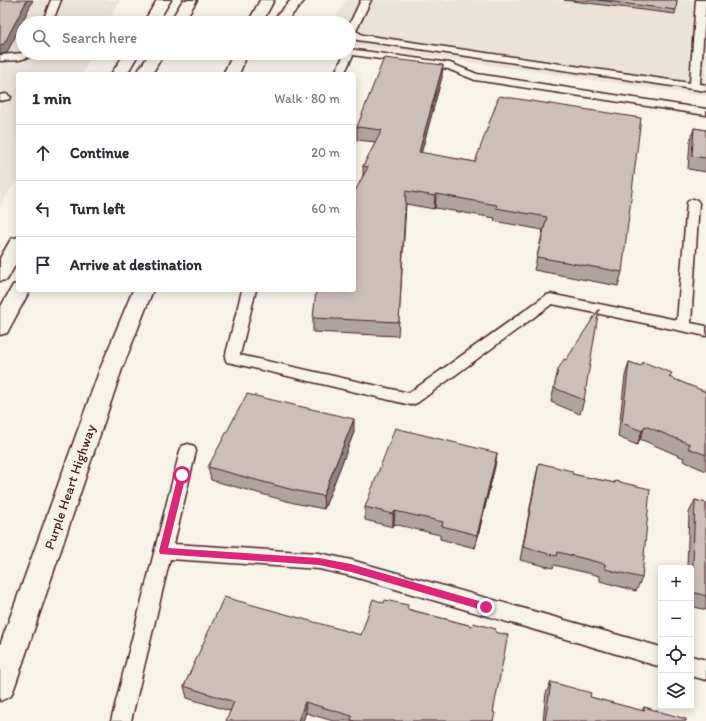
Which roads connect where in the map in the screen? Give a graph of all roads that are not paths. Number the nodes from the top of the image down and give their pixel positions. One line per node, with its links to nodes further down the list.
1 (56, 0): 8 (lane)
2 (164, 0): 9 (highway)
3 (190, 0): 10 (highway)
4 (267, 0): 11 (highway)
5 (298, 0): 12 (highway)
6 (366, 0): 14 (lane)
7 (701, 0): 13 (lane)
8 (50, 16)
9 (154, 16)
10 (180, 16)
11 (259, 16)
12 (284, 16)
13 (703, 17): 28 (lane)
14 (356, 21)
15 (356, 36): 28 (lane)
16 (356, 53): 30 (lane)
17 (16, 57): 18 (lane)
18 (0, 58)
19 (128, 60): 25 (highway)
20 (153, 60): 26 (highway)
21 (238, 60): 24 (highway)
22 (242, 60): 24 (highway)
23 (346, 60): 27 (lane)
24 (232, 71)
25 (120, 72)
26 (145, 72)
27 (340, 72)
28 (695, 87): 29 (lane)
29 (706, 88)
30 (706, 112)
31 (693, 203): 37 (lane)
32 (16, 247): 33 (highway)
33 (0, 275)
34 (19, 292): 38 (highway)
35 (142, 292): 45 (highway, Purple Heart Highway)
36 (248, 292): 37 (lane)
37 (684, 326): 39 (lane)
38 (0, 328)
39 (706, 331)
40 (188, 451): 41 (lane)
41 (163, 551): 42 (lane); 46 (lane)
42 (658, 656)
43 (694, 667): 44 (lane)
44 (706, 670)
45 (0, 686)
46 (121, 721)

